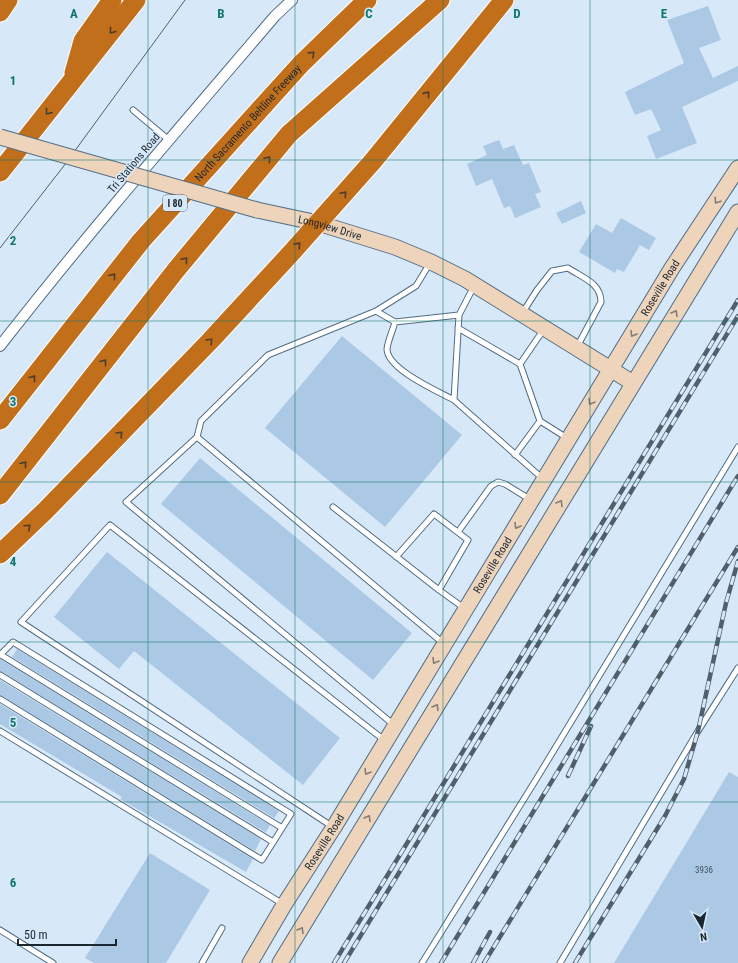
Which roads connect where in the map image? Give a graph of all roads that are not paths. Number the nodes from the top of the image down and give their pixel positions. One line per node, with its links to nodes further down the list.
1 (8, 0): 8 (highway)
2 (112, 0): 9 (highway)
3 (136, 0): 9 (highway, one-way to 9)
4 (292, 0): 12 (street, Tri Stations Road)
5 (367, 0): 31 (highway, North Sacramento Beltline Freeway / I 80, one-way to 5)
6 (440, 0): 38 (highway, one-way to 6)
7 (504, 0): 16 (highway, one-way to 7)
8 (0, 12)
9 (72, 82): 14 (highway, one-way to 14)
10 (133, 110): 12 (lane)
11 (0, 137): 16 (main road, Longview Drive, bridge)
12 (169, 140): 25 (street, Tri Stations Road)
13 (738, 168): 28 (main road, Roseville Road, one-way to 28)
14 (0, 172)
15 (738, 212): 29 (main road, one-way to 15)
16 (318, 223): 17 (main road, Longview Drive); 42 (highway, one-way to 16)
17 (431, 262): 18 (main road, Longview Drive); 19 (lane)
18 (475, 285): 20 (main road, Longview Drive); 21 (lane)
19 (376, 311): 22 (lane); 33 (lane)
20 (521, 314): 24 (main road, Longview Drive); 26 (lane)
21 (459, 315): 22 (lane); 23 (lane)
22 (395, 322): 30 (lane)
23 (458, 328): 27 (lane); 30 (lane)
24 (544, 328): 26 (main road, Longview Drive); 27 (lane)
25 (0, 346)
26 (576, 348): 28 (main road, Longview Drive)
27 (520, 364): 32 (lane)
28 (612, 369): 29 (main road, Longview Drive); 34 (main road, Roseville Road, one-way to 34)
29 (633, 383): 63 (main road, one-way to 29)
30 (454, 400): 36 (lane)
31 (0, 420)
32 (540, 421): 34 (lane); 36 (lane)
33 (197, 437): 46 (lane); 51 (lane)
34 (569, 439): 37 (main road, Roseville Road)
35 (738, 447): 64 (lane)
36 (516, 454): 37 (lane)
37 (544, 480): 39 (main road, Roseville Road)
38 (0, 495)
39 (532, 501): 41 (lane); 45 (main road, Roseville Road, one-way to 45)
40 (333, 508): 43 (lane)
41 (458, 532): 43 (lane); 44 (lane)
42 (0, 554)
43 (396, 557): 44 (lane)
44 (439, 590): 45 (lane)
45 (465, 609): 46 (main road, Roseville Road)
46 (445, 644): 51 (main road, Roseville Road, one-way to 51)
47 (0, 655): 55 (lane); 55 (lane)
48 (738, 668): 65 (lane)
49 (0, 676): 56 (lane)
50 (0, 699): 56 (lane)
51 (395, 726): 53 (main road, Roseville Road)
52 (0, 731): 57 (lane)
53 (386, 742): 54 (main road, Roseville Road, one-way to 54); 54 (lane)
54 (334, 827): 57 (main road, Roseville Road)
55 (282, 828): 56 (lane)
56 (273, 842)
57 (284, 905): 62 (main road, Roseville Road)
58 (222, 928): 61 (lane)
59 (0, 930): 60 (lane)
60 (53, 963)
61 (202, 963)
62 (250, 963)
63 (280, 963)
64 (422, 963)
65 (560, 963)

